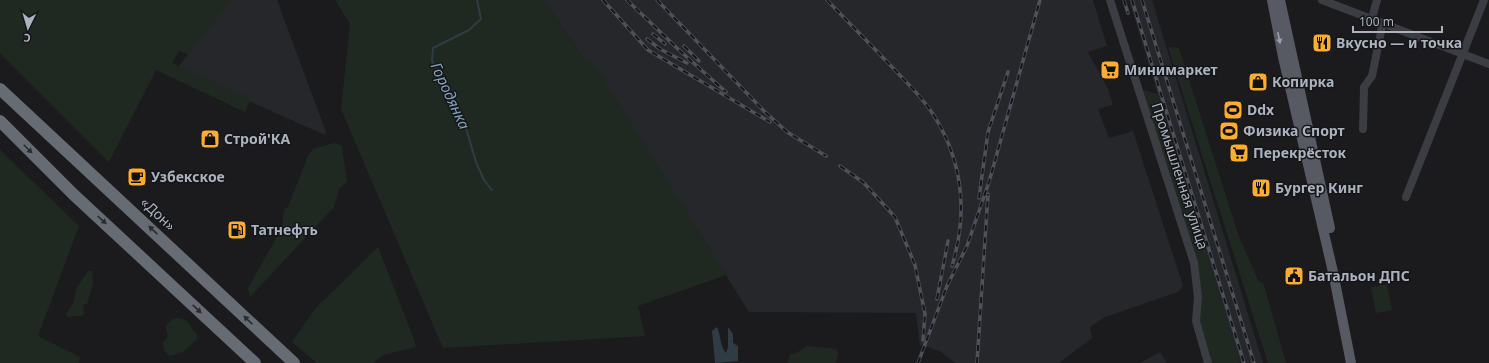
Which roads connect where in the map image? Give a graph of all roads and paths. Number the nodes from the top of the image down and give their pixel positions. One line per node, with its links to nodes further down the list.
1 (1110, 0): 17 (street, Промышленная улица)
2 (1272, 0): 18 (main road, one-way to 18)
3 (1280, 0): 19 (main road)
4 (1322, 0): 7 (street)
5 (1377, 0): 7 (street)
6 (1484, 0): 9 (street)
7 (1372, 18): 8 (street)
8 (1384, 22): 9 (street); 13 (street)
9 (1463, 55): 10 (street); 14 (street)
10 (1489, 64)
11 (0, 89): 16 (highway, «Дон», one-way to 11)
12 (0, 121): 15 (highway, one-way to 15)
13 (1363, 129)
14 (1406, 197)
15 (255, 363)
16 (294, 363)
17 (1208, 363)
18 (1351, 363)
19 (1357, 363)

